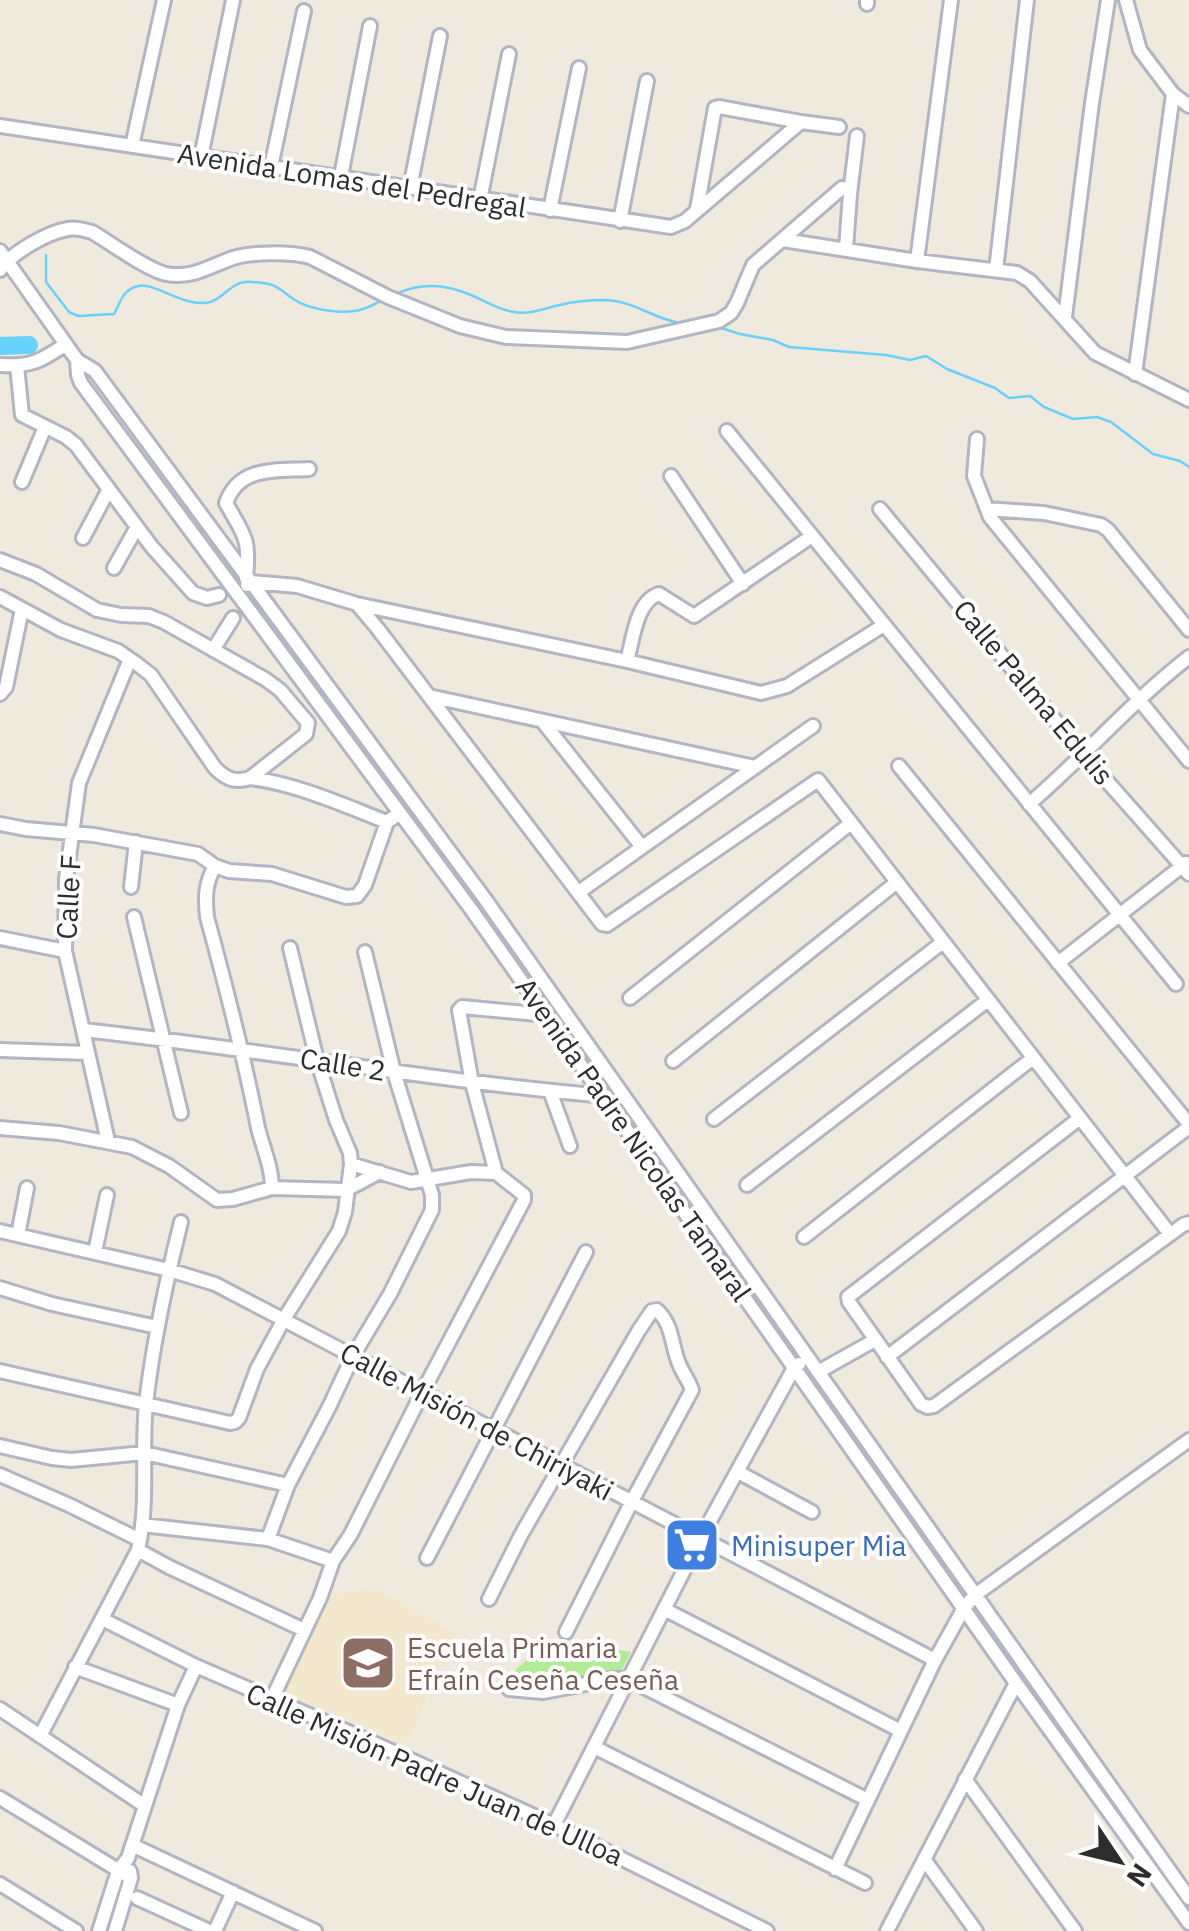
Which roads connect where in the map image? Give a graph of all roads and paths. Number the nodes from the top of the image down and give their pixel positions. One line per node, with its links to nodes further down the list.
1 (164, 0): 19 (street)
2 (234, 0): 20 (street)
3 (951, 0): 32 (street)
4 (1028, 0): 33 (street)
5 (1108, 0): 34 (street)
6 (1126, 0): 13 (street)
7 (304, 11): 21 (street)
8 (370, 26): 22 (street)
9 (440, 36): 23 (street)
10 (509, 54): 25 (street)
11 (579, 68): 27 (street)
12 (648, 82): 28 (street)
13 (1173, 94): 14 (street); 39 (street)
14 (1189, 106)
15 (802, 122): 17 (street); 26 (street, Avenida Lomas del Pedregal); 26 (street)
16 (0, 126): 19 (street, Avenida Lomas del Pedregal)
17 (838, 128)
18 (857, 136): 24 (street)
19 (132, 146): 20 (street, Avenida Lomas del Pedregal)
20 (201, 157): 21 (street, Avenida Lomas del Pedregal)
21 (271, 167): 22 (street, Avenida Lomas del Pedregal)
22 (341, 176): 23 (street, Avenida Lomas del Pedregal)
23 (410, 188): 25 (street, Avenida Lomas del Pedregal)
24 (850, 194): 29 (street); 30 (street)
25 (480, 200): 27 (street, Avenida Lomas del Pedregal)
26 (697, 209): 28 (street, Avenida Lomas del Pedregal)
27 (550, 210): 28 (street, Avenida Lomas del Pedregal)
28 (620, 221)
29 (784, 240): 30 (street); 31 (street)
30 (846, 249): 32 (street)
31 (2, 261): 35 (street, Avenida Padre Nicolas Tamaral)
32 (918, 261): 33 (street)
33 (996, 270): 34 (street)
34 (1065, 317): 39 (street)
35 (66, 344): 36 (street, Avenida Padre Nicolas Tamaral); 38 (street)
36 (77, 360): 55 (street, Avenida Padre Nicolas Tamaral); 57 (street, Avenida Padre Nicolas Tamaral)
37 (0, 365): 38 (street)
38 (18, 366): 41 (street)
39 (1135, 374): 40 (street)
40 (1189, 400)
41 (45, 427): 46 (street); 47 (street)
42 (726, 431): 51 (street)
43 (977, 439): 48 (street)
44 (309, 469): 55 (street)
45 (670, 476): 56 (street)
46 (22, 482)
47 (109, 489): 50 (street); 52 (street)
48 (987, 508): 64 (street); 71 (street)
49 (880, 509): 74 (street, Calle Palma Edulis)
50 (137, 527): 54 (street); 58 (street)
51 (812, 536): 56 (street); 63 (street)
52 (83, 538)
53 (0, 560): 65 (street)
54 (114, 568)
55 (248, 580): 57 (street); 60 (street); 116 (street, Avenida Padre Nicolas Tamaral)
56 (743, 584): 68 (street)
57 (237, 592): 80 (street, Avenida Padre Nicolas Tamaral)
58 (218, 595)
59 (0, 597): 61 (street)
60 (357, 604): 68 (street); 70 (street)
61 (22, 609): 67 (street); 69 (street)
62 (234, 618): 65 (street)
63 (884, 625): 68 (street); 79 (street)
64 (1189, 630)
65 (213, 650): 78 (street)
66 (1189, 656): 71 (street)
67 (130, 659): 78 (street); 84 (street, Calle F)
68 (627, 661)
69 (0, 694)
70 (429, 696): 72 (street); 91 (street)
71 (1138, 700): 74 (street); 75 (street)
72 (543, 722): 77 (street); 86 (street)
73 (813, 726): 77 (street)
74 (1083, 754): 79 (street); 88 (street, Calle Palma Edulis)
75 (1189, 761)
76 (899, 766): 99 (street)
77 (755, 767): 86 (street)
78 (250, 778): 81 (street)
79 (1029, 804): 92 (street)
80 (400, 812): 81 (street); 103 (street, Avenida Padre Nicolas Tamaral)
81 (387, 822): 87 (street)
82 (851, 823): 89 (street); 91 (street); 101 (street)
83 (0, 824): 84 (street)
84 (72, 834): 85 (street); 97 (street, Calle F)
85 (136, 842): 87 (street); 90 (street)
86 (642, 847): 91 (street)
87 (215, 866): 107 (street)
88 (1187, 867): 92 (street)
89 (896, 882): 95 (street); 111 (street)
90 (131, 887)
91 (579, 892)
92 (1120, 915): 99 (street); 100 (street)
93 (134, 917): 105 (street)
94 (0, 938): 97 (street)
95 (943, 942): 102 (street); 119 (street)
96 (290, 948): 110 (street)
97 (65, 951): 104 (street, Calle F)
98 (364, 952): 112 (street)
99 (1058, 963): 120 (street)
100 (1176, 984)
101 (630, 998)
102 (988, 1000): 109 (street); 129 (street)
103 (547, 1015): 113 (street); 115 (street, Avenida Padre Nicolas Tamaral)
104 (83, 1030): 105 (street, Calle 2); 108 (street, Calle F)
105 (164, 1039): 107 (street, Calle 2); 117 (street)
106 (0, 1050): 108 (street)
107 (243, 1050): 110 (street, Calle 2); 131 (street)
108 (88, 1053): 122 (street, Calle F)
109 (1033, 1058): 118 (street); 139 (street)
110 (317, 1060): 112 (street, Calle 2); 124 (street)
111 (673, 1061)
112 (394, 1072): 113 (street, Calle 2); 128 (street)
113 (472, 1083): 114 (street, Calle 2); 126 (street)
114 (550, 1091): 115 (street, Calle 2); 123 (street)
115 (604, 1096): 116 (street, Calle 2); 150 (street, Avenida Padre Nicolas Tamaral)
116 (626, 1097): 149 (street, Avenida Padre Nicolas Tamaral)
117 (180, 1113)
118 (1080, 1118): 127 (street); 146 (street)
119 (714, 1119)
120 (1189, 1126): 127 (street)
121 (0, 1128): 122 (street)
122 (108, 1141): 131 (street)
123 (570, 1146)
124 (351, 1164): 125 (street); 132 (street)
125 (380, 1172): 128 (street); 132 (street)
126 (496, 1173): 128 (street); 153 (street)
127 (1124, 1175): 137 (street); 148 (street)
128 (428, 1181): 147 (street)
129 (747, 1185)
130 (27, 1188): 138 (street)
131 (272, 1188): 132 (street)
132 (346, 1190): 144 (street)
133 (107, 1194): 140 (street)
134 (181, 1222): 142 (street)
135 (1189, 1223): 137 (street)
136 (0, 1231): 138 (street, Calle Misión de Chiriyaki)
137 (1170, 1234): 148 (street)
138 (18, 1235): 140 (street, Calle Misión de Chiriyaki)
139 (804, 1237)
140 (94, 1252): 142 (street, Calle Misión de Chiriyaki)
141 (586, 1252): 155 (street)
142 (169, 1270): 144 (street, Calle Misión de Chiriyaki); 145 (street)
143 (0, 1288): 145 (street)
144 (284, 1319): 147 (street, Calle Misión de Chiriyaki); 154 (street)
145 (157, 1327): 154 (street)
146 (875, 1340): 148 (street); 152 (street)
147 (353, 1356): 153 (street, Calle Misión de Chiriyaki); 162 (street)
148 (887, 1357)
149 (808, 1358): 150 (street); 152 (street, Avenida Padre Nicolas Tamaral)
150 (794, 1368): 160 (street); 173 (street, Avenida Padre Nicolas Tamaral)
151 (0, 1370): 154 (street)
152 (818, 1372): 171 (street, Avenida Padre Nicolas Tamaral)
153 (422, 1393): 155 (street, Calle Misión de Chiriyaki); 170 (street)
154 (146, 1402): 158 (street)
155 (493, 1430): 159 (street, Calle Misión de Chiriyaki); 169 (street)
156 (1189, 1440): 171 (street)
157 (0, 1446): 158 (street)
158 (144, 1453): 162 (street); 165 (street)
159 (561, 1466): 163 (street, Calle Misión de Chiriyaki); 163 (street); 172 (street)
160 (738, 1472): 164 (street); 167 (street)
161 (0, 1475): 168 (street)
162 (288, 1485): 166 (street)
163 (631, 1502): 167 (street, Calle Misión de Chiriyaki); 177 (street)
164 (812, 1512)
165 (142, 1525): 166 (street); 168 (street)
166 (268, 1539): 170 (street)
167 (700, 1539): 174 (street); 178 (street, Calle Misión de Chiriyaki)
168 (139, 1545): 175 (street); 176 (street)
169 (427, 1558)
170 (333, 1560): 176 (street)
171 (975, 1595): 173 (street); 203 (street, Avenida Padre Nicolas Tamaral)
172 (489, 1599)
173 (964, 1608): 178 (street); 182 (street, Avenida Padre Nicolas Tamaral)
174 (664, 1610): 181 (street); 187 (street)
175 (102, 1619): 179 (street, Calle Misión Padre Juan de Ulloa); 180 (street)
176 (304, 1630): 184 (street)
177 (566, 1632)
178 (935, 1660): 187 (street)
179 (196, 1666): 184 (street, Calle Misión Padre Juan de Ulloa); 185 (street)
180 (75, 1668): 185 (street); 188 (street)
181 (628, 1679): 183 (street); 189 (street); 192 (street)
182 (1016, 1684): 190 (street); 204 (street, Avenida Padre Nicolas Tamaral)
183 (509, 1688)
184 (272, 1699): 194 (street, Calle Misión Padre Juan de Ulloa)
185 (178, 1705): 193 (street)
186 (0, 1709): 188 (street)
187 (902, 1730): 192 (street)
188 (40, 1736): 193 (street)
189 (594, 1747): 194 (street); 197 (street)
190 (965, 1779): 196 (street); 213 (street)
191 (0, 1798): 198 (street)
192 (868, 1800): 197 (street)
193 (145, 1806): 195 (street)
194 (554, 1825): 210 (street, Calle Misión Padre Juan de Ulloa)
195 (130, 1852): 198 (street); 201 (street)
196 (924, 1859): 211 (street); 212 (street)
197 (835, 1869): 200 (street)
198 (125, 1874): 206 (street); 207 (street)
199 (0, 1884): 205 (street)
200 (864, 1884)
201 (233, 1892): 208 (street); 209 (street)
202 (137, 1898): 208 (street)
203 (1189, 1898)
204 (1189, 1924)
205 (76, 1931)
206 (99, 1931)
207 (114, 1931)
208 (212, 1931)
209 (315, 1931)
210 (767, 1931)
211 (887, 1931)
212 (976, 1931)
213 (1074, 1931)

